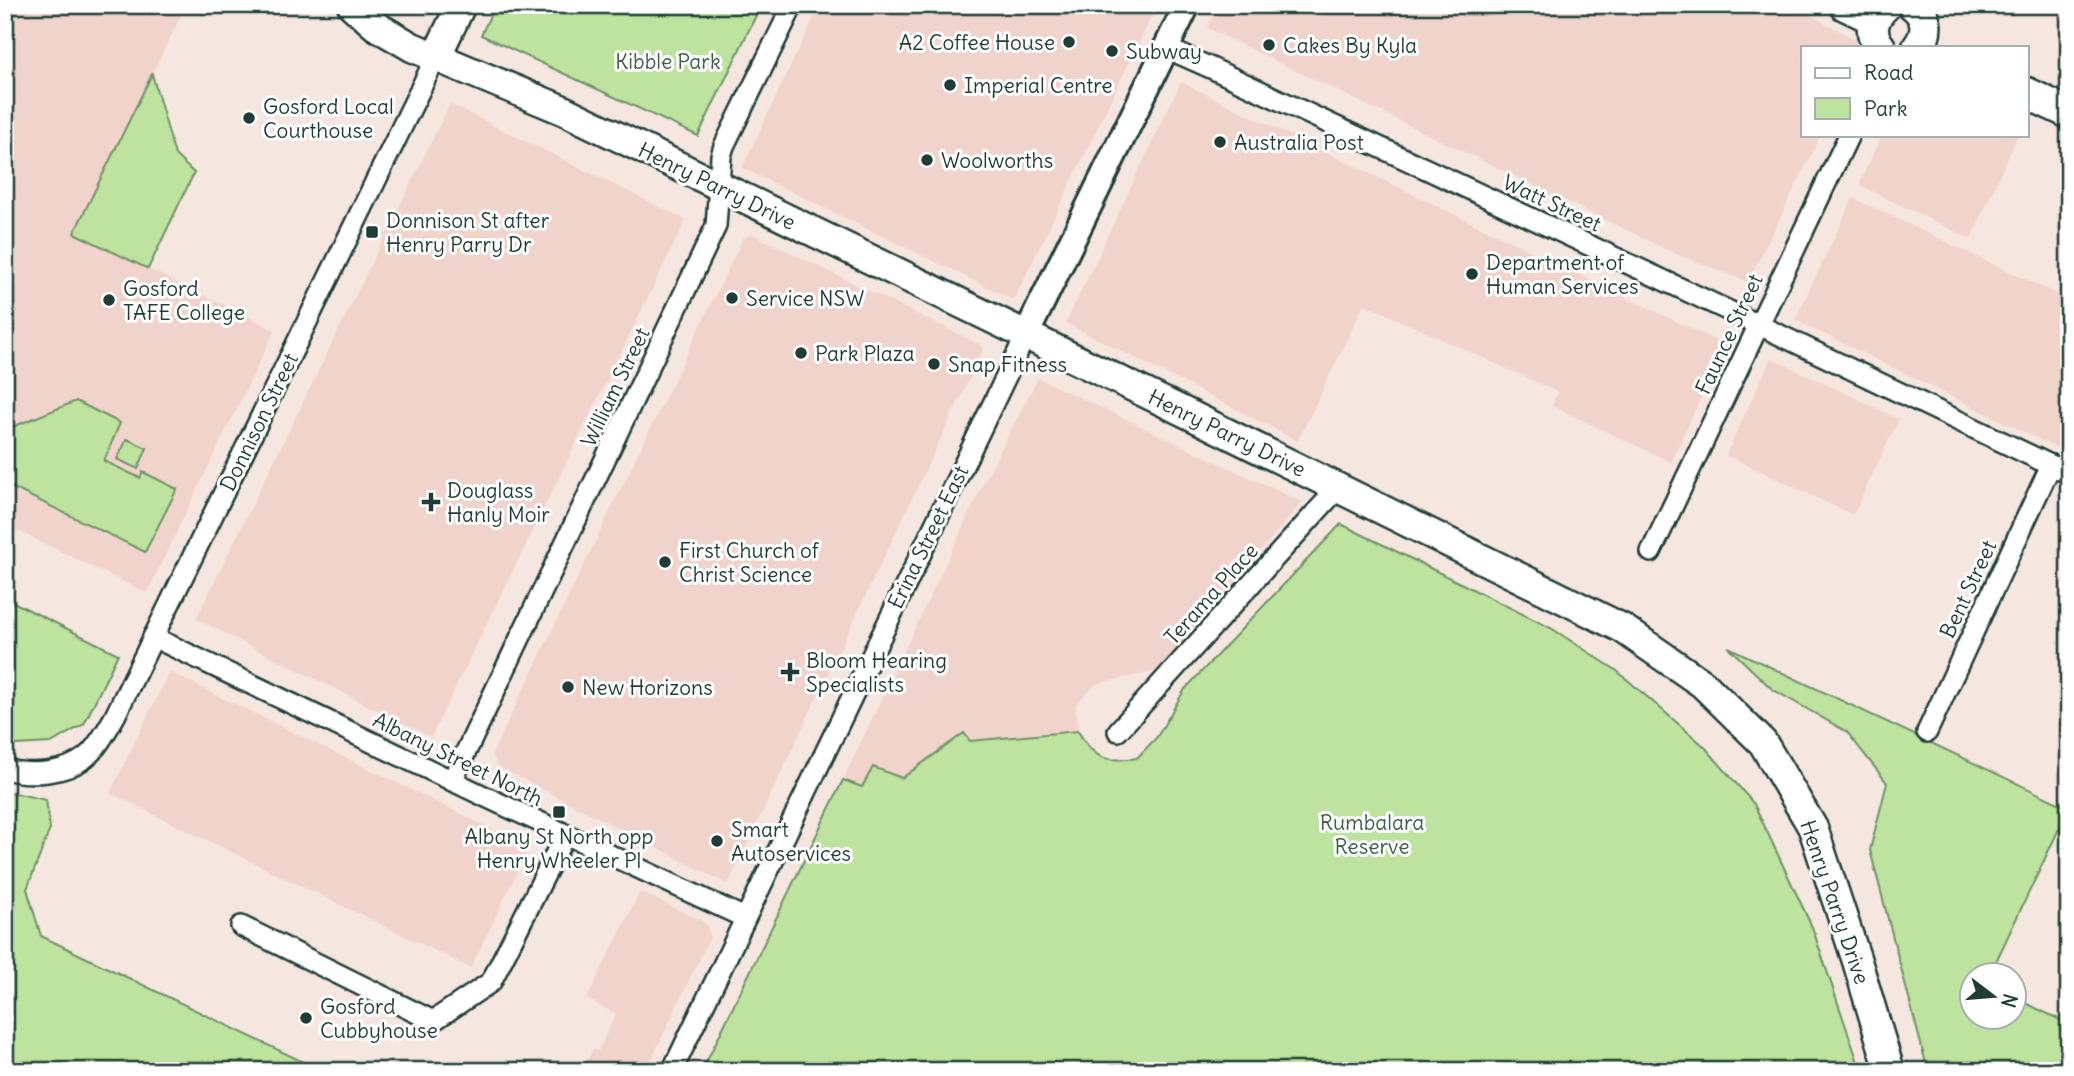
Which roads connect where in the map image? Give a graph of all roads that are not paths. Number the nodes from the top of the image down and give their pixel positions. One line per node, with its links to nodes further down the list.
1 (352, 5): 10 (main road, Henry Parry Drive)
2 (461, 5): 10 (main road, Donnison Street)
3 (793, 5): 14 (street, William Street)
4 (1186, 5): 9 (street, Erina Street East)
5 (1845, 5): 7 (main road)
6 (1913, 5): 8 (main road)
7 (1880, 24)
8 (1926, 45)
9 (1166, 48): 15 (street, Watt Street); 16 (street, Erina Street East)
10 (436, 58): 14 (main road, Henry Parry Drive); 20 (street, Donnison Street)
11 (2028, 93): 12 (main road)
12 (2069, 113)
13 (1849, 136): 15 (street, Faunce Street)
14 (719, 186): 16 (main road, Henry Parry Drive); 24 (street, William Street)
15 (1759, 325): 17 (street, Watt Street); 19 (street, Faunce Street)
16 (1026, 335): 18 (main road, Henry Parry Drive); 26 (street, Erina Street East)
17 (2060, 470): 22 (street, Bent Street)
18 (1338, 488): 21 (street, Terama Place); 29 (main road, Henry Parry Drive)
19 (1651, 552)
20 (153, 637): 23 (street, Donnison Street); 24 (street, Albany Street North)
21 (1118, 731)
22 (1927, 732)
23 (5, 769)
24 (452, 781): 25 (street, Albany Street North)
25 (565, 835): 26 (street, Albany Street North); 27 (street)
26 (745, 918): 28 (street, Erina Street East)
27 (242, 926)
28 (672, 1071)
29 (1890, 1071)

